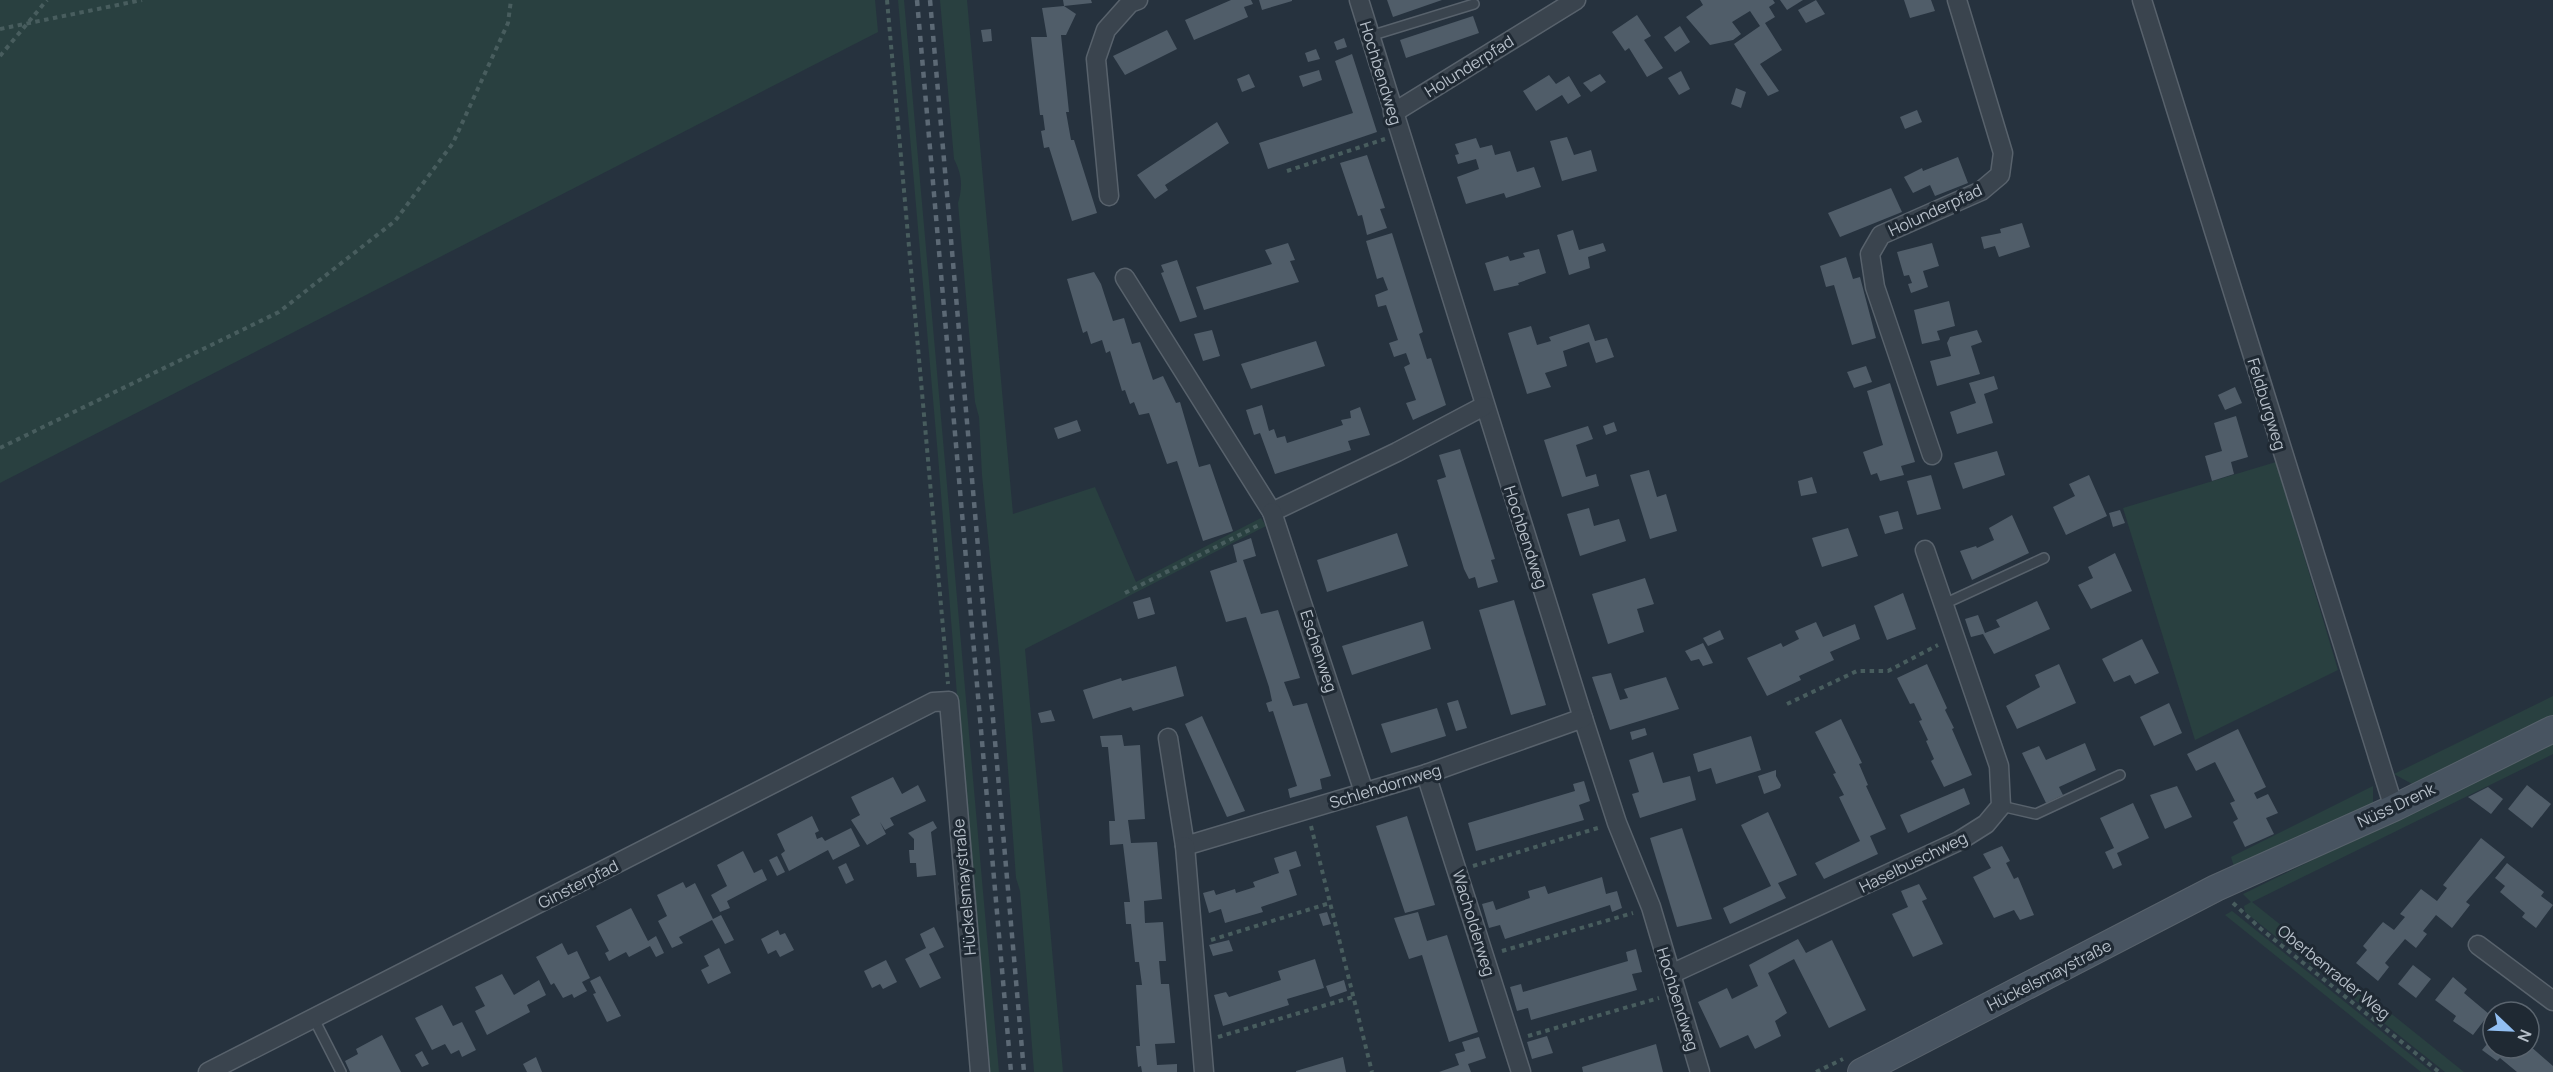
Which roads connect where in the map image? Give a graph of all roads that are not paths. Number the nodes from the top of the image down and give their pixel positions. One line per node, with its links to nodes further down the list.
1 (1138, 0): 9 (street)
2 (1359, 0): 7 (street, Hochbendweg)
3 (1576, 0): 8 (street, Holunderpfad)
4 (1957, 0): 12 (street, Holunderpfad)
5 (2142, 0): 25 (street, Feldburgweg)
6 (1474, 4): 7 (lane)
7 (1370, 36): 8 (street, Hochbendweg)
8 (1394, 113): 11 (street, Hochbendweg)
9 (1109, 196)
10 (1125, 278): 13 (street, Eschenweg)
11 (1484, 406): 13 (street); 18 (street, Hochbendweg)
12 (1932, 455)
13 (1272, 512): 23 (street, Eschenweg)
14 (1925, 550): 16 (street)
15 (2044, 558): 16 (lane)
16 (1944, 604): 24 (street)
17 (949, 701): 31 (street, Ginsterpfad); 34 (street, Hückelsmaystraße)
18 (1583, 718): 21 (street, Schlehdornweg); 29 (street, Hochbendweg)
19 (2553, 729): 25 (main road, Nüss Drenk)
20 (1168, 738): 26 (street)
21 (1426, 774): 23 (street, Schlehdornweg); 36 (street, Wacholderweg)
22 (2120, 775): 24 (lane)
23 (1364, 792): 26 (street, Schlehdornweg)
24 (2001, 806): 29 (street, Haselbuschweg)
25 (2394, 808): 27 (main road, Nüss Drenk)
26 (1185, 846): 35 (street)
27 (2227, 883): 38 (main road, Hückelsmaystraße)
28 (2478, 945): 30 (street)
29 (1671, 974): 37 (street, Hochbendweg)
30 (2553, 1001)
31 (314, 1018): 32 (street, Ginsterpfad); 33 (lane)
32 (208, 1072)
33 (341, 1072)
34 (980, 1072)
35 (1204, 1072)
36 (1521, 1072)
37 (1700, 1072)
38 (1861, 1072)

